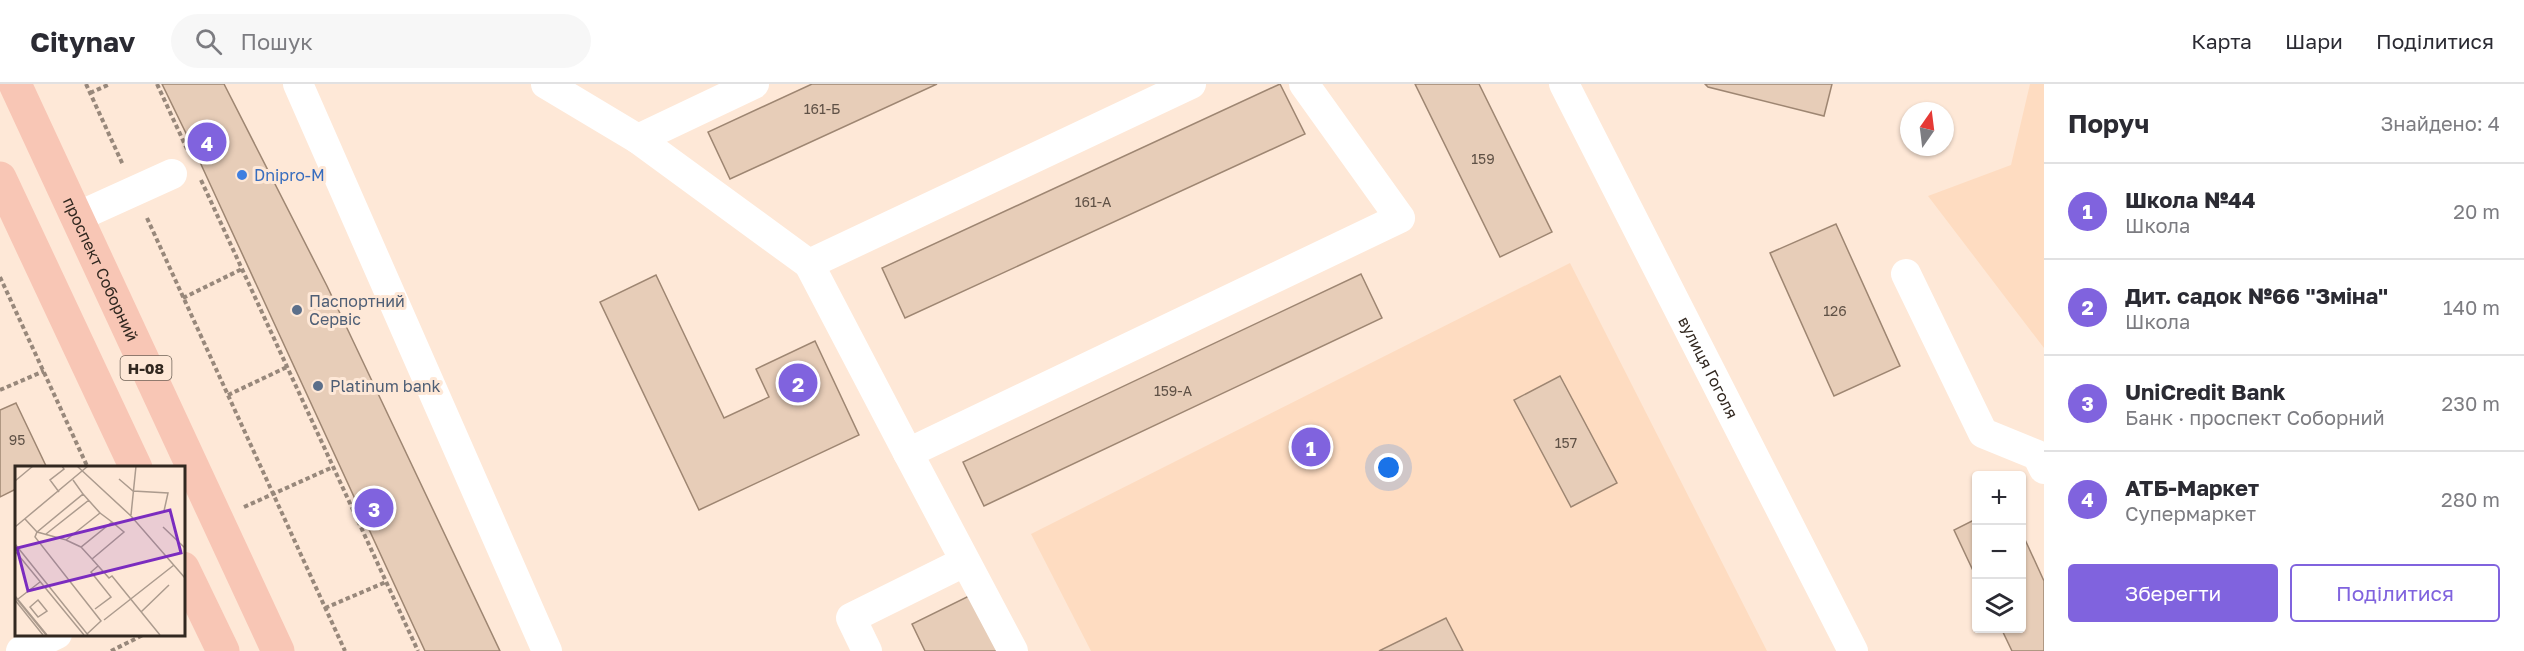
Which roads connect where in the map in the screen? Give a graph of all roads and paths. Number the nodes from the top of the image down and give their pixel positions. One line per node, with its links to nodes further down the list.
1 (15, 84): 16 (main road, проспект Соборний / Н-08)
2 (86, 84): 11 (path)
3 (110, 84): 11 (path)
4 (157, 84): 13 (path)
5 (298, 84): 46 (street)
6 (546, 84): 12 (street)
7 (754, 84): 12 (street)
8 (1191, 84): 17 (street)
9 (1304, 84): 26 (street)
10 (1564, 84): 49 (street, вулиця Гоголя)
11 (90, 93): 15 (path)
12 (638, 139): 17 (street)
13 (187, 168): 15 (street); 18 (path)
14 (0, 178): 28 (main road, Н-08)
15 (134, 190): 16 (street); 21 (path)
16 (77, 218): 32 (main road, проспект Соборний / Н-08)
17 (809, 264): 26 (street)
18 (242, 269): 21 (path); 22 (path)
19 (1906, 274): 30 (street)
20 (0, 276): 23 (path)
21 (183, 298): 25 (path)
22 (287, 367): 25 (path); 29 (path)
23 (44, 371): 24 (path); 27 (path)
24 (0, 390)
25 (228, 395): 31 (path)
26 (908, 453): 34 (street)
27 (87, 466)
28 (135, 466)
29 (333, 467): 31 (path); 36 (path)
30 (2044, 469)
31 (273, 494): 32 (path); 37 (path)
32 (216, 520): 33 (main road, проспект Соборний / Н-08)
33 (232, 552): 35 (main road); 43 (main road, проспект Соборний / Н-08)
34 (964, 561): 47 (street); 48 (street)
35 (184, 573): 42 (main road)
36 (386, 582): 37 (path); 45 (path)
37 (325, 608): 44 (path)
38 (53, 636): 40 (street)
39 (141, 636): 41 (path)
40 (21, 651)
41 (111, 651)
42 (223, 651)
43 (278, 651)
44 (345, 651)
45 (418, 651)
46 (547, 651)
47 (867, 651)
48 (1013, 651)
49 (1853, 651)

